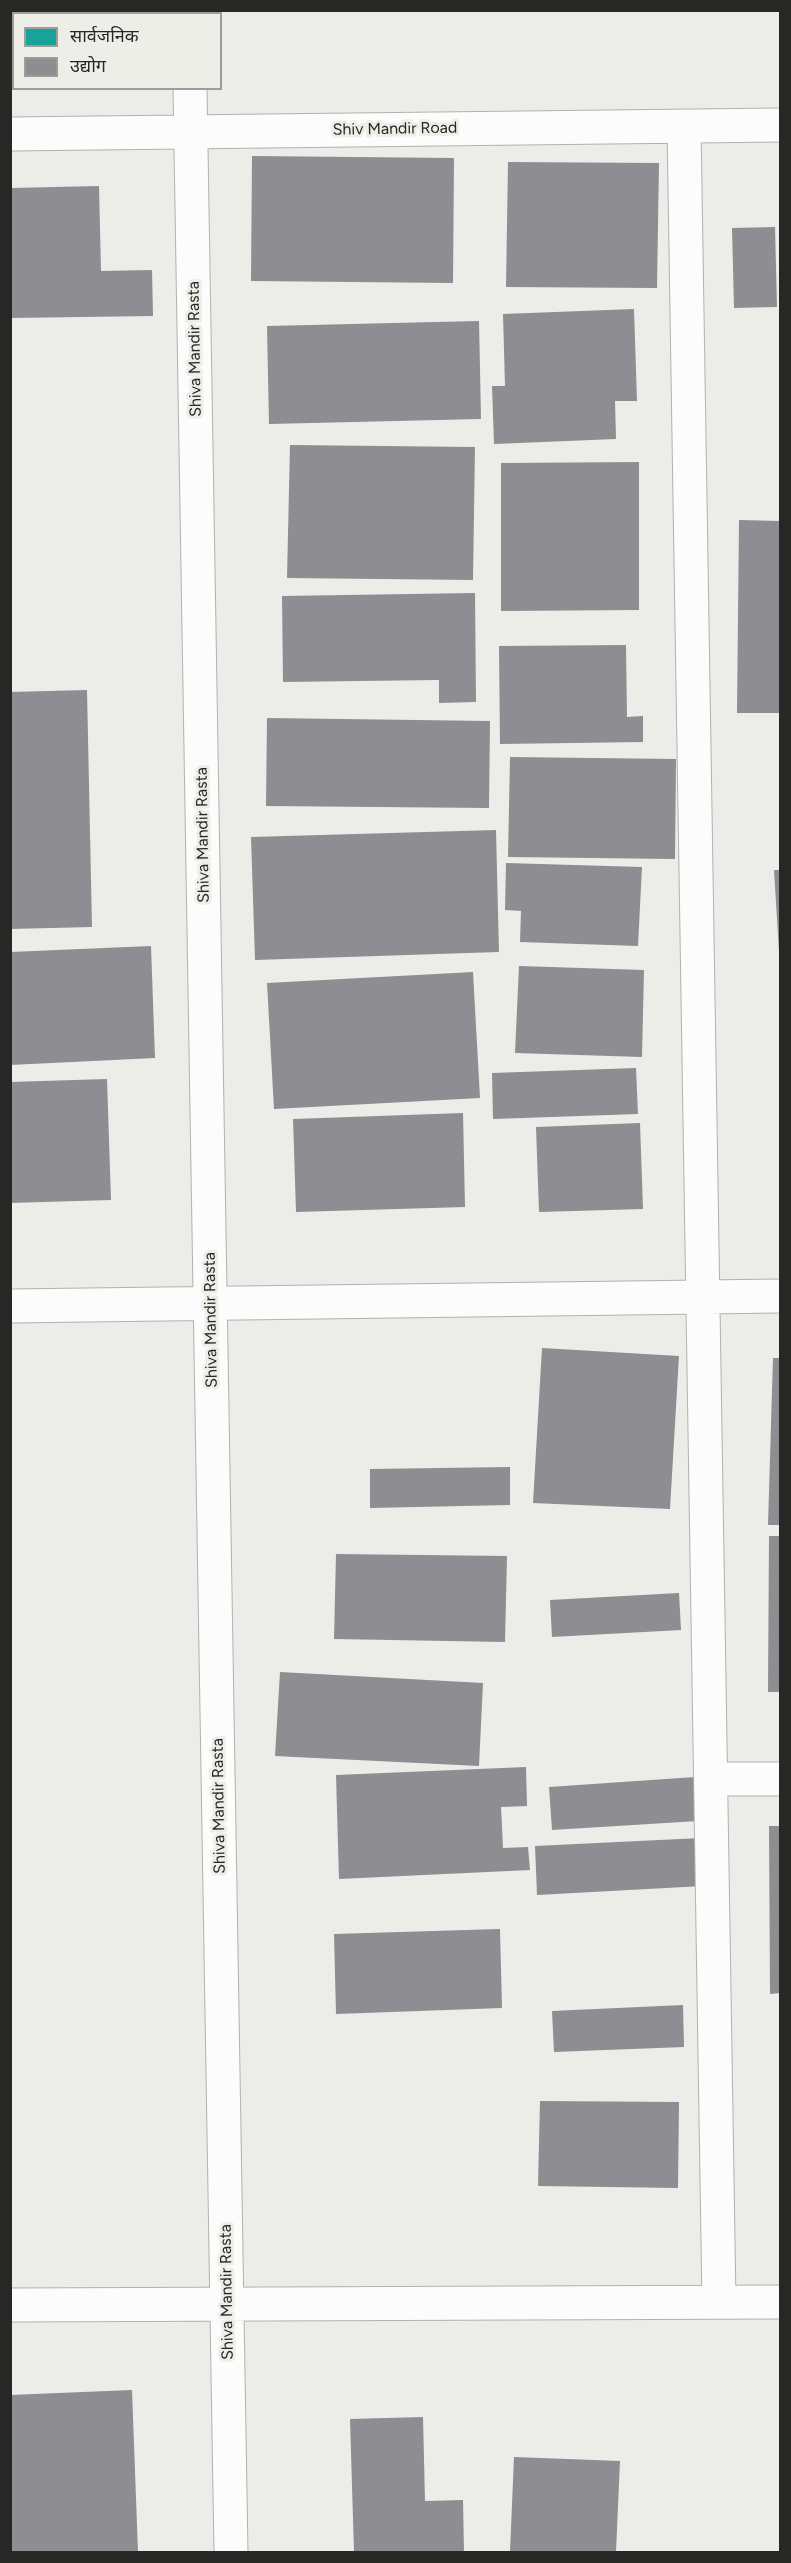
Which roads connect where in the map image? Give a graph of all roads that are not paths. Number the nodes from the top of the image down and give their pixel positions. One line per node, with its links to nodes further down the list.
1 (190, 90): 4 (street, Shiva Mandir Rasta)
2 (780, 125): 3 (street, Shiv Mandir Road)
3 (684, 126): 4 (street, Shiv Mandir Road); 7 (street)
4 (191, 132): 5 (street, Shiv Mandir Road); 8 (street, Shiva Mandir Rasta)
5 (10, 134)
6 (780, 1296): 7 (street)
7 (703, 1297): 8 (street); 10 (street)
8 (211, 1303): 9 (street); 14 (street, Shiva Mandir Rasta)
9 (10, 1306)
10 (712, 1779): 11 (street); 12 (street)
11 (780, 1779)
12 (719, 2302): 13 (street); 14 (street)
13 (780, 2302)
14 (227, 2304): 15 (street); 16 (street, Shiva Mandir Rasta)
15 (10, 2305)
16 (231, 2553)

